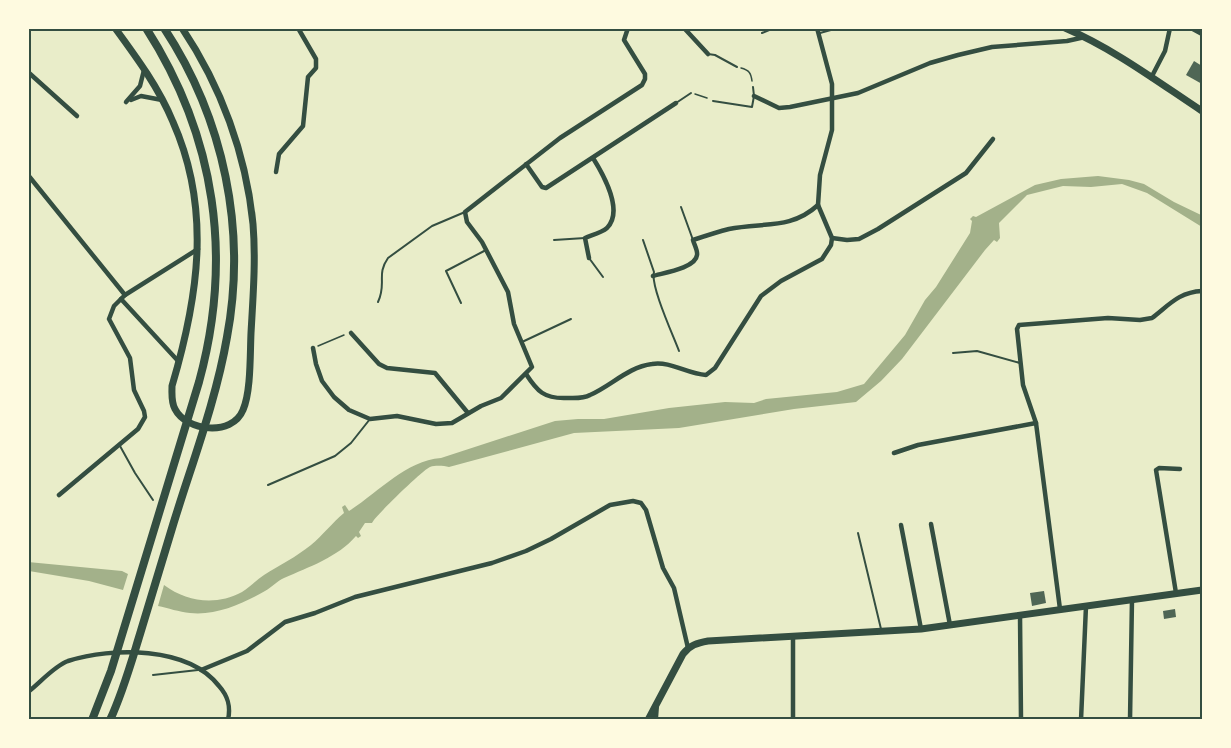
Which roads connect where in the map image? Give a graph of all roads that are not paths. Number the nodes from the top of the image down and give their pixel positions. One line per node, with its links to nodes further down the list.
1 (116, 28): 19 (main road)
2 (146, 28): 91 (highway)
3 (164, 28): 92 (highway)
4 (182, 28): 61 (main road)
5 (298, 28): 36 (street)
6 (628, 28): 35 (street)
7 (684, 28): 17 (street)
8 (774, 28): 14 (lane)
9 (838, 28): 13 (lane)
10 (1065, 28): 16 (main road)
11 (1170, 28): 21 (street)
12 (1191, 28): 15 (street)
13 (818, 31): 25 (street)
14 (762, 33)
15 (1203, 34)
16 (1085, 37): 21 (main road); 25 (street)
17 (708, 54): 18 (lane)
18 (737, 67)
19 (144, 70): 26 (main road); 26 (street)
20 (28, 72): 30 (street)
21 (1151, 78): 29 (main road)
22 (753, 87): 24 (lane)
23 (691, 93): 28 (lane)
24 (754, 96): 25 (street); 27 (lane)
25 (832, 97): 38 (street)
26 (162, 100): 46 (main road)
27 (714, 101)
28 (676, 103): 33 (street)
29 (1203, 111)
30 (77, 116)
31 (993, 139): 42 (street)
32 (28, 151): 34 (street)
33 (593, 158): 35 (street); 41 (street)
34 (28, 162)
35 (526, 164): 40 (street)
36 (276, 172)
37 (28, 175): 52 (street)
38 (818, 205): 42 (street); 45 (street)
39 (681, 207): 45 (lane)
40 (465, 212): 47 (street); 53 (lane)
41 (585, 238): 43 (lane); 48 (street)
42 (832, 238): 63 (street)
43 (554, 240)
44 (643, 240): 50 (lane)
45 (693, 240): 50 (street)
46 (198, 248): 52 (street); 61 (main road)
47 (486, 250): 54 (lane); 57 (street)
48 (589, 258): 49 (lane)
49 (603, 276)
50 (653, 276): 59 (lane)
51 (1203, 291): 62 (street)
52 (123, 297): 61 (street); 67 (street)
53 (378, 302)
54 (461, 303)
55 (571, 319): 57 (lane)
56 (351, 333): 64 (street)
57 (520, 343): 63 (street)
58 (313, 348): 65 (street)
59 (679, 351)
60 (953, 353): 62 (lane)
61 (179, 362)
62 (1020, 363): 66 (street)
63 (526, 374): 64 (street)
64 (468, 413): 65 (street)
65 (370, 419): 70 (lane)
66 (1036, 423): 68 (street); 80 (street)
67 (119, 444): 71 (street); 72 (lane)
68 (894, 453)
69 (1180, 469): 77 (street)
70 (268, 485)
71 (58, 495)
72 (153, 500)
73 (901, 525): 83 (street)
74 (931, 525): 82 (street)
75 (858, 533): 84 (lane)
76 (1203, 590): 77 (main road)
77 (1176, 593): 78 (main road)
78 (1132, 599): 79 (main road); 99 (street)
79 (1086, 606): 80 (main road); 98 (street)
80 (1060, 609): 81 (main road)
81 (1020, 615): 82 (main road); 97 (street)
82 (950, 626): 83 (main road)
83 (921, 629): 84 (main road)
84 (881, 632): 85 (main road)
85 (793, 636): 86 (main road); 96 (street)
86 (688, 648): 87 (street); 90 (main road)
87 (201, 670): 88 (lane); 89 (street); 93 (street)
88 (153, 675)
89 (28, 693)
90 (656, 707): 94 (main road); 95 (street)
91 (92, 720)
92 (110, 720)
93 (228, 720)
94 (648, 720)
95 (655, 720)
96 (793, 720)
97 (1021, 720)
98 (1082, 720)
99 (1130, 720)

